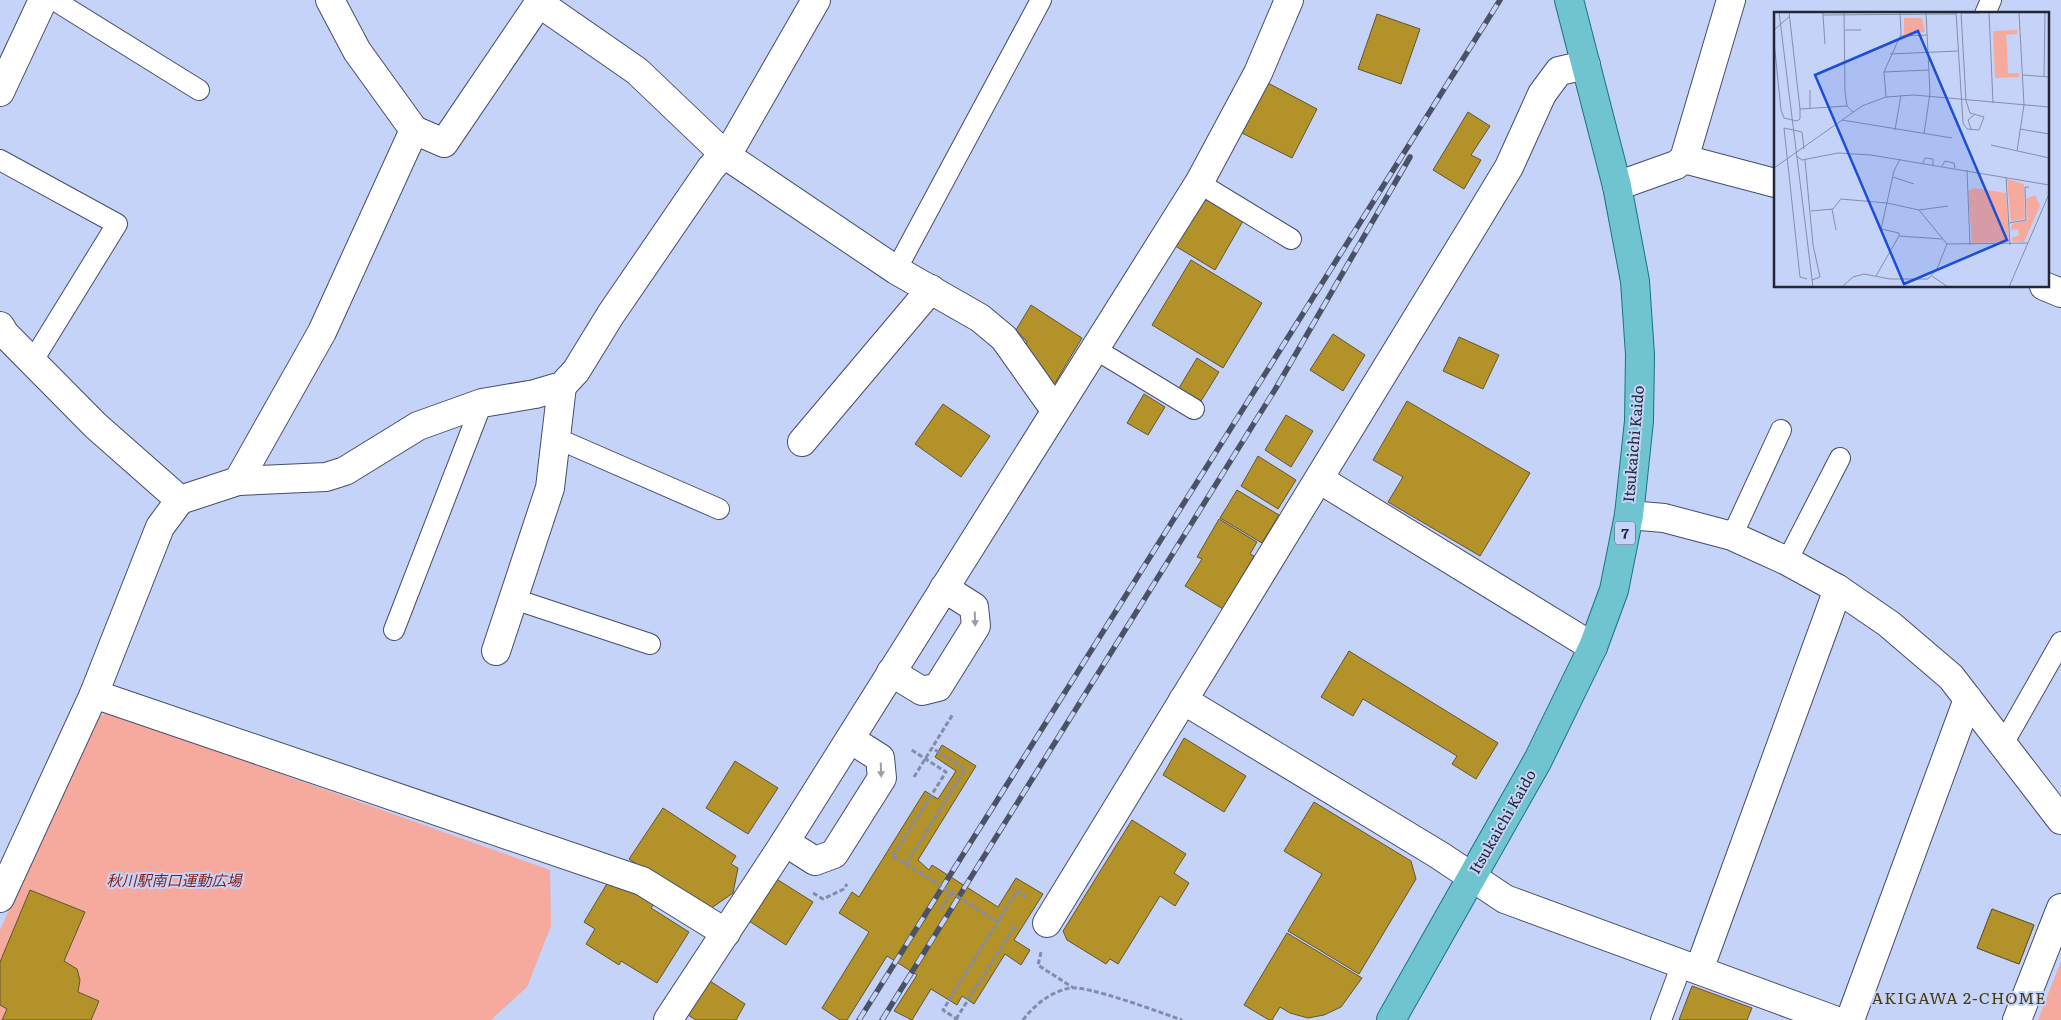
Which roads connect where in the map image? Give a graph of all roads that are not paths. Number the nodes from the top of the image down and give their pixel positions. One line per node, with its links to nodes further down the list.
1 (43, 0): 11 (street)
2 (54, 0): 13 (lane)
3 (330, 0): 15 (street)
4 (816, 0): 16 (street)
5 (1041, 0): 23 (lane)
6 (1288, 0): 19 (street)
7 (1569, 0): 12 (main road, Itsukaichi Kaido / 7)
8 (1731, 0): 17 (street)
9 (1991, 0): 10 (lane)
10 (1986, 12)
11 (7, 58): 14 (street)
12 (1586, 66): 21 (main road, Itsukaichi Kaido / 7); 38 (street)
13 (199, 90)
14 (0, 92)
15 (414, 130): 16 (street); 39 (street)
16 (724, 154): 23 (street); 30 (street)
17 (1684, 158): 20 (street); 21 (street)
18 (0, 160): 29 (lane)
19 (1199, 183): 22 (lane); 28 (street)
20 (1774, 183)
21 (1616, 186): 42 (main road, Itsukaichi Kaido / 7)
22 (1291, 239)
23 (896, 270): 25 (street)
24 (2048, 288): 26 (street)
25 (931, 289): 33 (street); 36 (street)
26 (2061, 293)
27 (0, 326): 29 (street)
28 (1095, 349): 32 (lane); 33 (street)
29 (32, 362): 40 (street)
30 (562, 386): 31 (street); 35 (street)
31 (482, 403): 39 (street); 48 (lane)
32 (1194, 409)
33 (1055, 410): 45 (street)
34 (1781, 430): 43 (lane)
35 (556, 438): 41 (lane); 47 (street)
36 (802, 442)
37 (1840, 458): 44 (lane)
38 (1319, 479): 50 (street); 55 (street)
39 (238, 481): 40 (street)
40 (180, 500): 54 (street)
41 (719, 509)
42 (1628, 515): 43 (street); 50 (main road, Itsukaichi Kaido / 7)
43 (1732, 536): 44 (street)
44 (1787, 561): 46 (street)
45 (944, 588): 53 (street); 53 (street, one-way to 53)
46 (1838, 590): 56 (street); 66 (street)
47 (514, 599): 49 (lane); 52 (street)
48 (394, 630)
49 (650, 644)
50 (1593, 647): 61 (main road, Itsukaichi Kaido / 7)
51 (2060, 648): 58 (lane)
52 (496, 651)
53 (891, 672): 57 (street)
54 (94, 694): 62 (street); 65 (street)
55 (1183, 700): 61 (street); 64 (street)
56 (1968, 700): 58 (street); 71 (street)
57 (850, 739): 60 (street); 60 (street, one-way to 60)
58 (2003, 744): 59 (street)
59 (2061, 820)
60 (785, 842): 65 (street)
61 (1472, 878): 66 (street); 68 (main road, Itsukaichi Kaido / 7)
62 (0, 897)
63 (2061, 908): 72 (street)
64 (1047, 923)
65 (726, 933): 67 (street)
66 (1690, 967): 69 (lane); 70 (street)
67 (668, 1020)
68 (1391, 1020)
69 (1661, 1020)
70 (1834, 1020)
71 (1850, 1020)
72 (2017, 1020)

